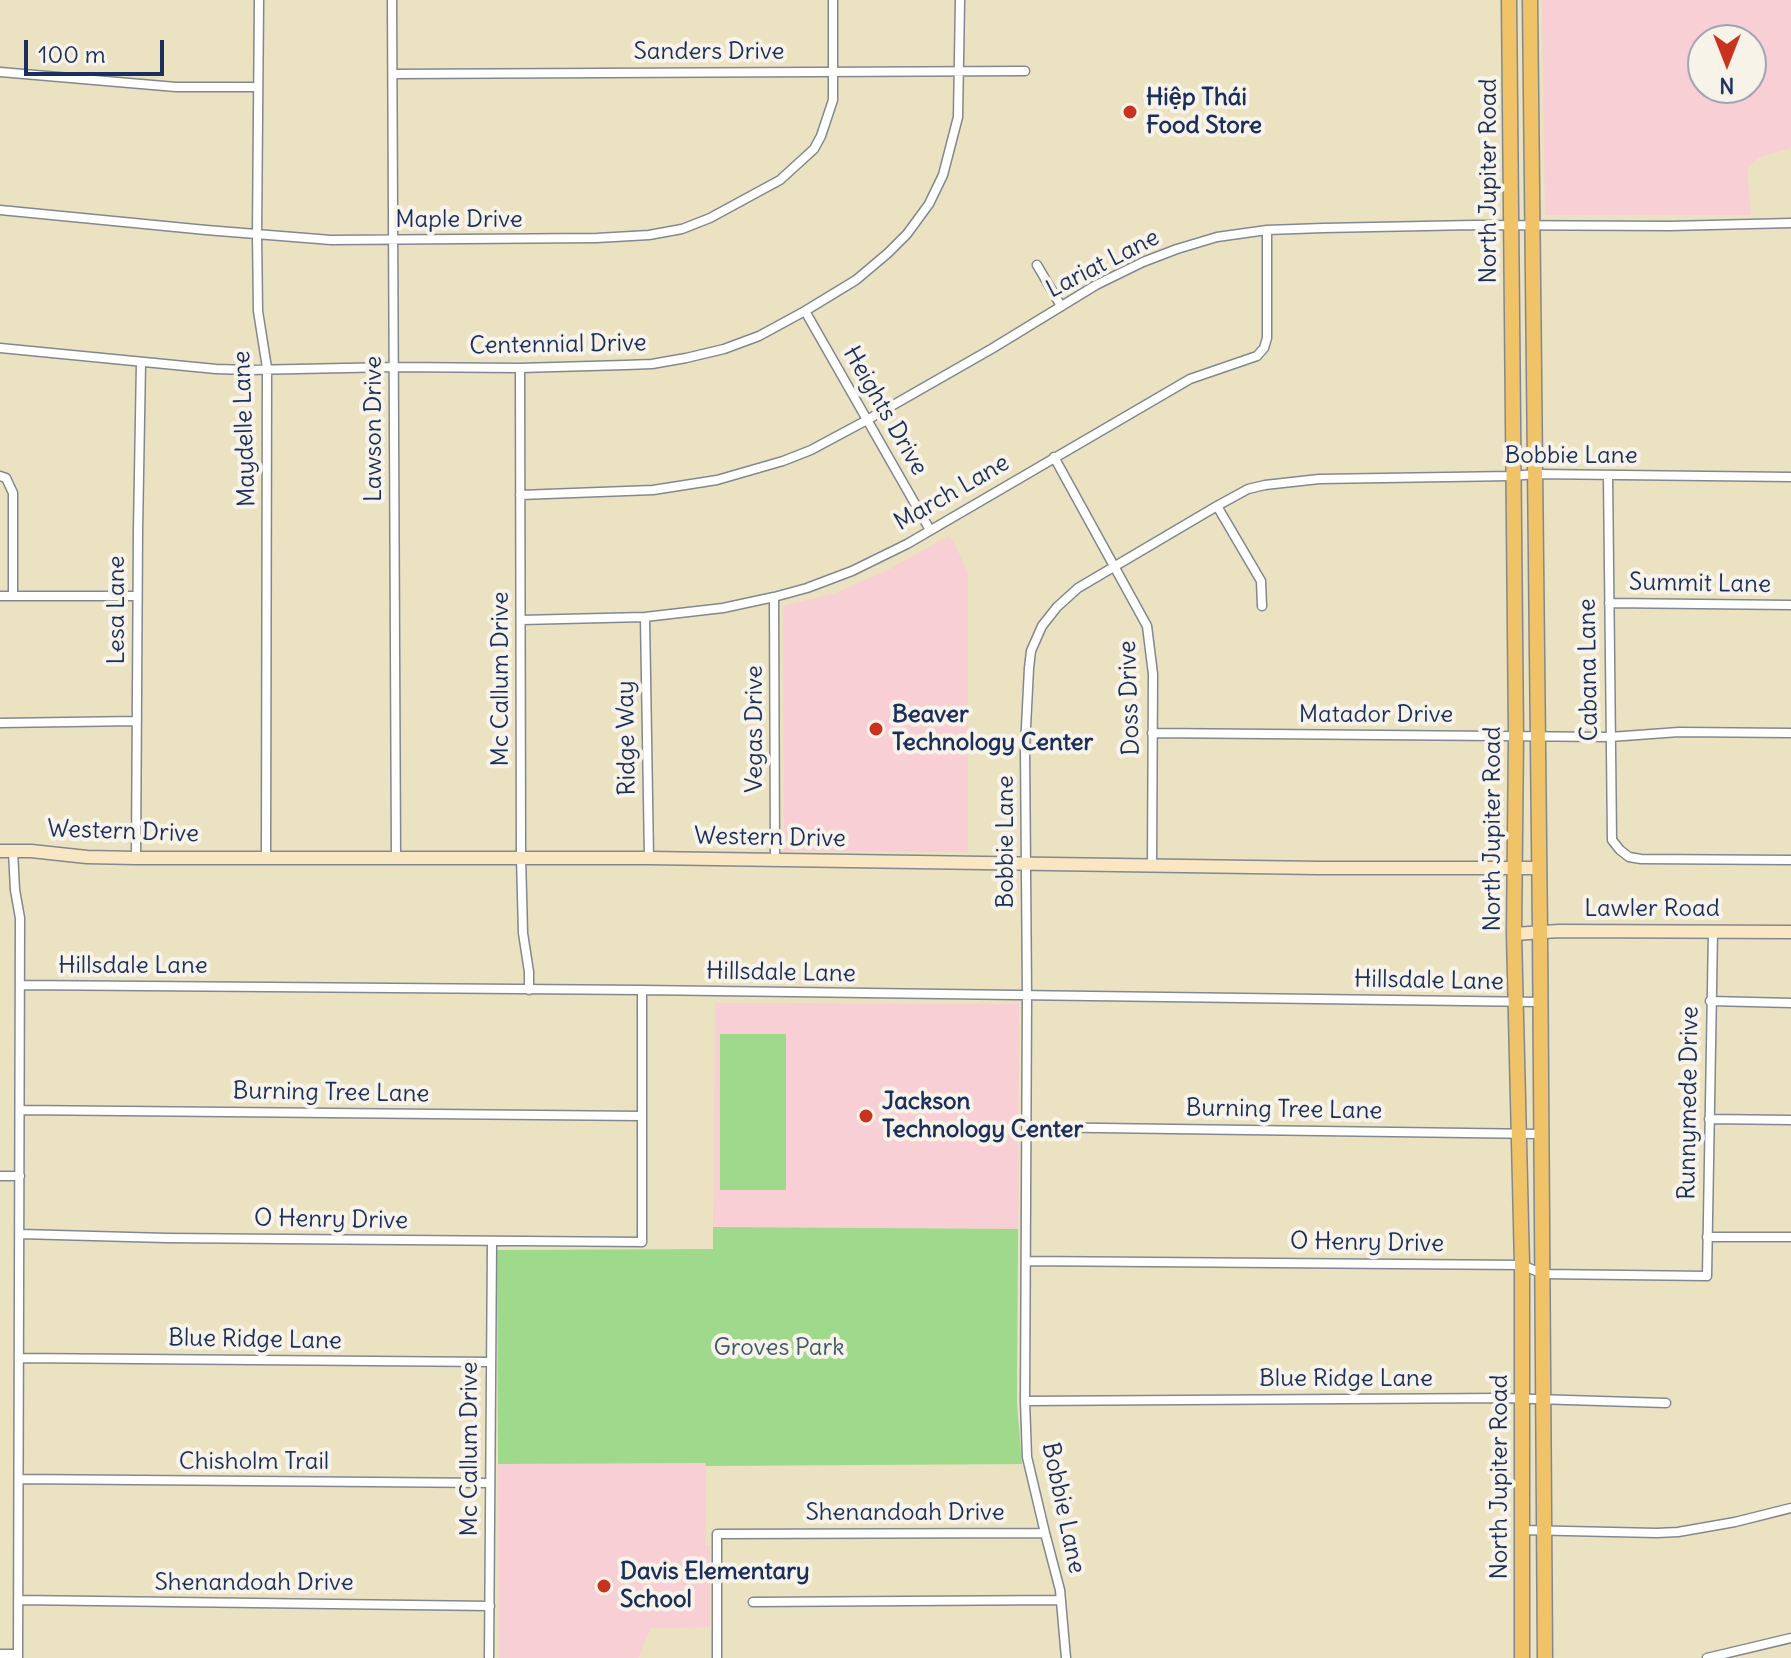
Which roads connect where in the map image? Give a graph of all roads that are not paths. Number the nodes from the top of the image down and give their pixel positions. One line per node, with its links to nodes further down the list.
1 (259, 0): 14 (street, Maydelle Lane)
2 (392, 0): 11 (street, Lawson Drive)
3 (833, 0): 7 (street, Maple Drive)
4 (960, 0): 10 (street, Centennial Drive)
5 (1509, 0): 12 (main road, North Jupiter Road)
6 (1530, 0): 13 (main road, North Jupiter Road)
7 (833, 71): 10 (street, Sanders Drive); 11 (street, Sanders Drive); 21 (street, Maple Drive)
8 (1025, 71): 10 (street, Sanders Drive)
9 (0, 72): 14 (street)
10 (960, 72): 24 (street, Centennial Drive)
11 (393, 74): 21 (street, Lawson Drive)
12 (1510, 81): 13 (main road); 17 (main road, North Jupiter Road)
13 (1531, 81): 18 (main road, North Jupiter Road)
14 (258, 87): 20 (street, Maydelle Lane)
15 (0, 210): 20 (street, Maple Drive)
16 (1791, 223): 18 (street, Lariat Lane)
17 (1512, 225): 18 (street, Lariat Lane); 19 (street, Lariat Lane); 35 (main road, North Jupiter Road)
18 (1533, 225): 32 (main road, North Jupiter Road)
19 (1267, 230): 23 (street, Lariat Lane); 31 (street, March Lane)
20 (257, 234): 21 (street, Maple Drive); 28 (street, Maydelle Lane)
21 (394, 240): 27 (street, Lawson Drive)
22 (1037, 265): 23 (street)
23 (1061, 306): 30 (street, Lariat Lane)
24 (805, 311): 29 (street, Centennial Drive); 30 (street, Heights Drive)
25 (0, 348): 26 (street, Centennial Drive)
26 (141, 362): 28 (street, Centennial Drive); 43 (street, Lesa Lane)
27 (394, 367): 28 (street, Centennial Drive); 29 (street, Centennial Drive); 59 (street, Lawson Drive)
28 (267, 368): 58 (street, Maydelle Lane)
29 (520, 368): 37 (street, Mc Callum Drive)
30 (867, 420): 37 (street, Lariat Lane); 39 (street, Heights Drive)
31 (1054, 457): 39 (street, March Lane); 40 (street, Doss Drive)
32 (1536, 474): 33 (street, Bobbie Lane); 35 (street, Bobbie Lane); 55 (main road, North Jupiter Road)
33 (1608, 475): 36 (street, Bobbie Lane); 45 (street, Cabana Lane)
34 (0, 476): 42 (street)
35 (1512, 476): 38 (street, Bobbie Lane); 54 (main road, North Jupiter Road)
36 (1791, 477)
37 (520, 495): 49 (street, Mc Callum Drive)
38 (1217, 506): 40 (street, Bobbie Lane); 47 (street)
39 (930, 530): 44 (street, March Lane)
40 (1116, 567): 52 (street, Doss Drive); 65 (street, Bobbie Lane)
41 (0, 596): 42 (street)
42 (13, 596): 43 (street)
43 (137, 596): 50 (street, Lesa Lane)
44 (774, 597): 48 (street, March Lane); 64 (street, Vegas Drive)
45 (1609, 603): 46 (street, Summit Lane); 56 (street, Cabana Lane)
46 (1791, 605)
47 (1262, 606)
48 (645, 617): 49 (street, March Lane); 62 (street, Ridge Way)
49 (521, 620): 60 (street, Mc Callum Drive)
50 (137, 721): 51 (street); 61 (street, Lesa Lane)
51 (0, 723)
52 (1152, 733): 54 (street, Matador Drive); 66 (street, Doss Drive)
53 (1791, 733): 56 (street, Matador Drive)
54 (1516, 736): 55 (street, Matador Drive); 67 (main road, North Jupiter Road)
55 (1538, 736): 56 (street, Matador Drive); 68 (main road, North Jupiter Road)
56 (1610, 737): 63 (street, Cabana Lane)
57 (6, 851): 61 (street, Western Drive); 73 (street)
58 (266, 857): 59 (street, Western Drive); 61 (street, Western Drive)
59 (396, 857): 60 (street, Western Drive)
60 (521, 857): 62 (street, Western Drive); 74 (street, Mc Callum Drive)
61 (136, 858)
62 (649, 858): 64 (street, Western Drive)
63 (1791, 860)
64 (775, 861): 65 (street, Western Drive)
65 (1026, 864): 66 (street, Western Drive); 76 (street, Bobbie Lane)
66 (1152, 865): 67 (street, Western Drive)
67 (1515, 868): 68 (street, Western Drive); 72 (main road, North Jupiter Road)
68 (1539, 868): 69 (main road, North Jupiter Road)
69 (1540, 931): 70 (street, Lawler Road); 72 (street, Lawler Road); 79 (main road, North Jupiter Road)
70 (1713, 931): 71 (street, Lawler Road); 77 (street, Runnymede Drive)
71 (1791, 932)
72 (1514, 934): 78 (main road, North Jupiter Road)
73 (20, 985): 74 (street, Hillsdale Lane); 81 (street)
74 (529, 990): 75 (street, Hillsdale Lane)
75 (642, 990): 76 (street, Hillsdale Lane); 82 (street)
76 (1027, 996): 78 (street, Hillsdale Lane); 85 (street, Bobbie Lane)
77 (1710, 1001): 80 (street); 83 (street, Runnymede Drive)
78 (1516, 1002): 79 (street, Hillsdale Lane); 86 (main road, North Jupiter Road)
79 (1540, 1002): 87 (main road, North Jupiter Road)
80 (1791, 1003)
81 (20, 1110): 82 (street, Burning Tree Lane); 89 (street)
82 (642, 1116): 93 (street, O Henry Drive)
83 (1709, 1119): 84 (street); 91 (street, Runnymede Drive)
84 (1791, 1120)
85 (1027, 1127): 86 (street, Burning Tree Lane); 94 (street, Bobbie Lane)
86 (1520, 1133): 87 (street, Burning Tree Lane); 95 (main road, North Jupiter Road)
87 (1540, 1134): 96 (main road, North Jupiter Road)
88 (0, 1176): 89 (street)
89 (20, 1176): 90 (street)
90 (20, 1234): 93 (street, O Henry Drive); 98 (street)
91 (1707, 1237): 92 (street); 97 (street, Runnymede Drive)
92 (1791, 1237)
93 (492, 1241): 99 (street, Mc Callum Drive)
94 (1026, 1261): 95 (street, O Henry Drive); 101 (street, Bobbie Lane)
95 (1522, 1265): 96 (street, O Henry Drive); 100 (main road, North Jupiter Road)
96 (1543, 1274): 97 (street, O Henry Drive); 102 (main road, North Jupiter Road)
97 (1707, 1276)
98 (20, 1358): 99 (street, Blue Ridge Lane); 104 (street)
99 (491, 1362): 105 (street, Mc Callum Drive)
100 (1522, 1399): 101 (street, Blue Ridge Lane); 102 (street, Blue Ridge Lane); 107 (main road, North Jupiter Road)
101 (1025, 1401): 109 (street, Bobbie Lane)
102 (1543, 1401): 103 (street, Blue Ridge Lane); 108 (main road, North Jupiter Road)
103 (1666, 1403)
104 (19, 1479): 105 (street, Chisholm Trail); 110 (street)
105 (489, 1483): 113 (street, Mc Callum Drive)
106 (1791, 1508): 108 (street)
107 (1521, 1530): 108 (street); 121 (main road, North Jupiter Road)
108 (1543, 1530): 122 (main road, North Jupiter Road)
109 (1045, 1533): 111 (street, Bobbie Lane); 119 (street, Shenandoah Drive)
110 (18, 1600): 113 (street, Shenandoah Drive); 117 (street)
111 (1061, 1600): 112 (street); 120 (street, Bobbie Lane)
112 (753, 1602)
113 (490, 1606): 118 (street, Mc Callum Drive)
114 (1791, 1638): 116 (street)
115 (0, 1654): 117 (street)
116 (1747, 1654): 123 (street)
117 (18, 1656)
118 (489, 1658)
119 (717, 1658)
120 (1066, 1658)
121 (1522, 1658)
122 (1545, 1658)
123 (1707, 1658)

